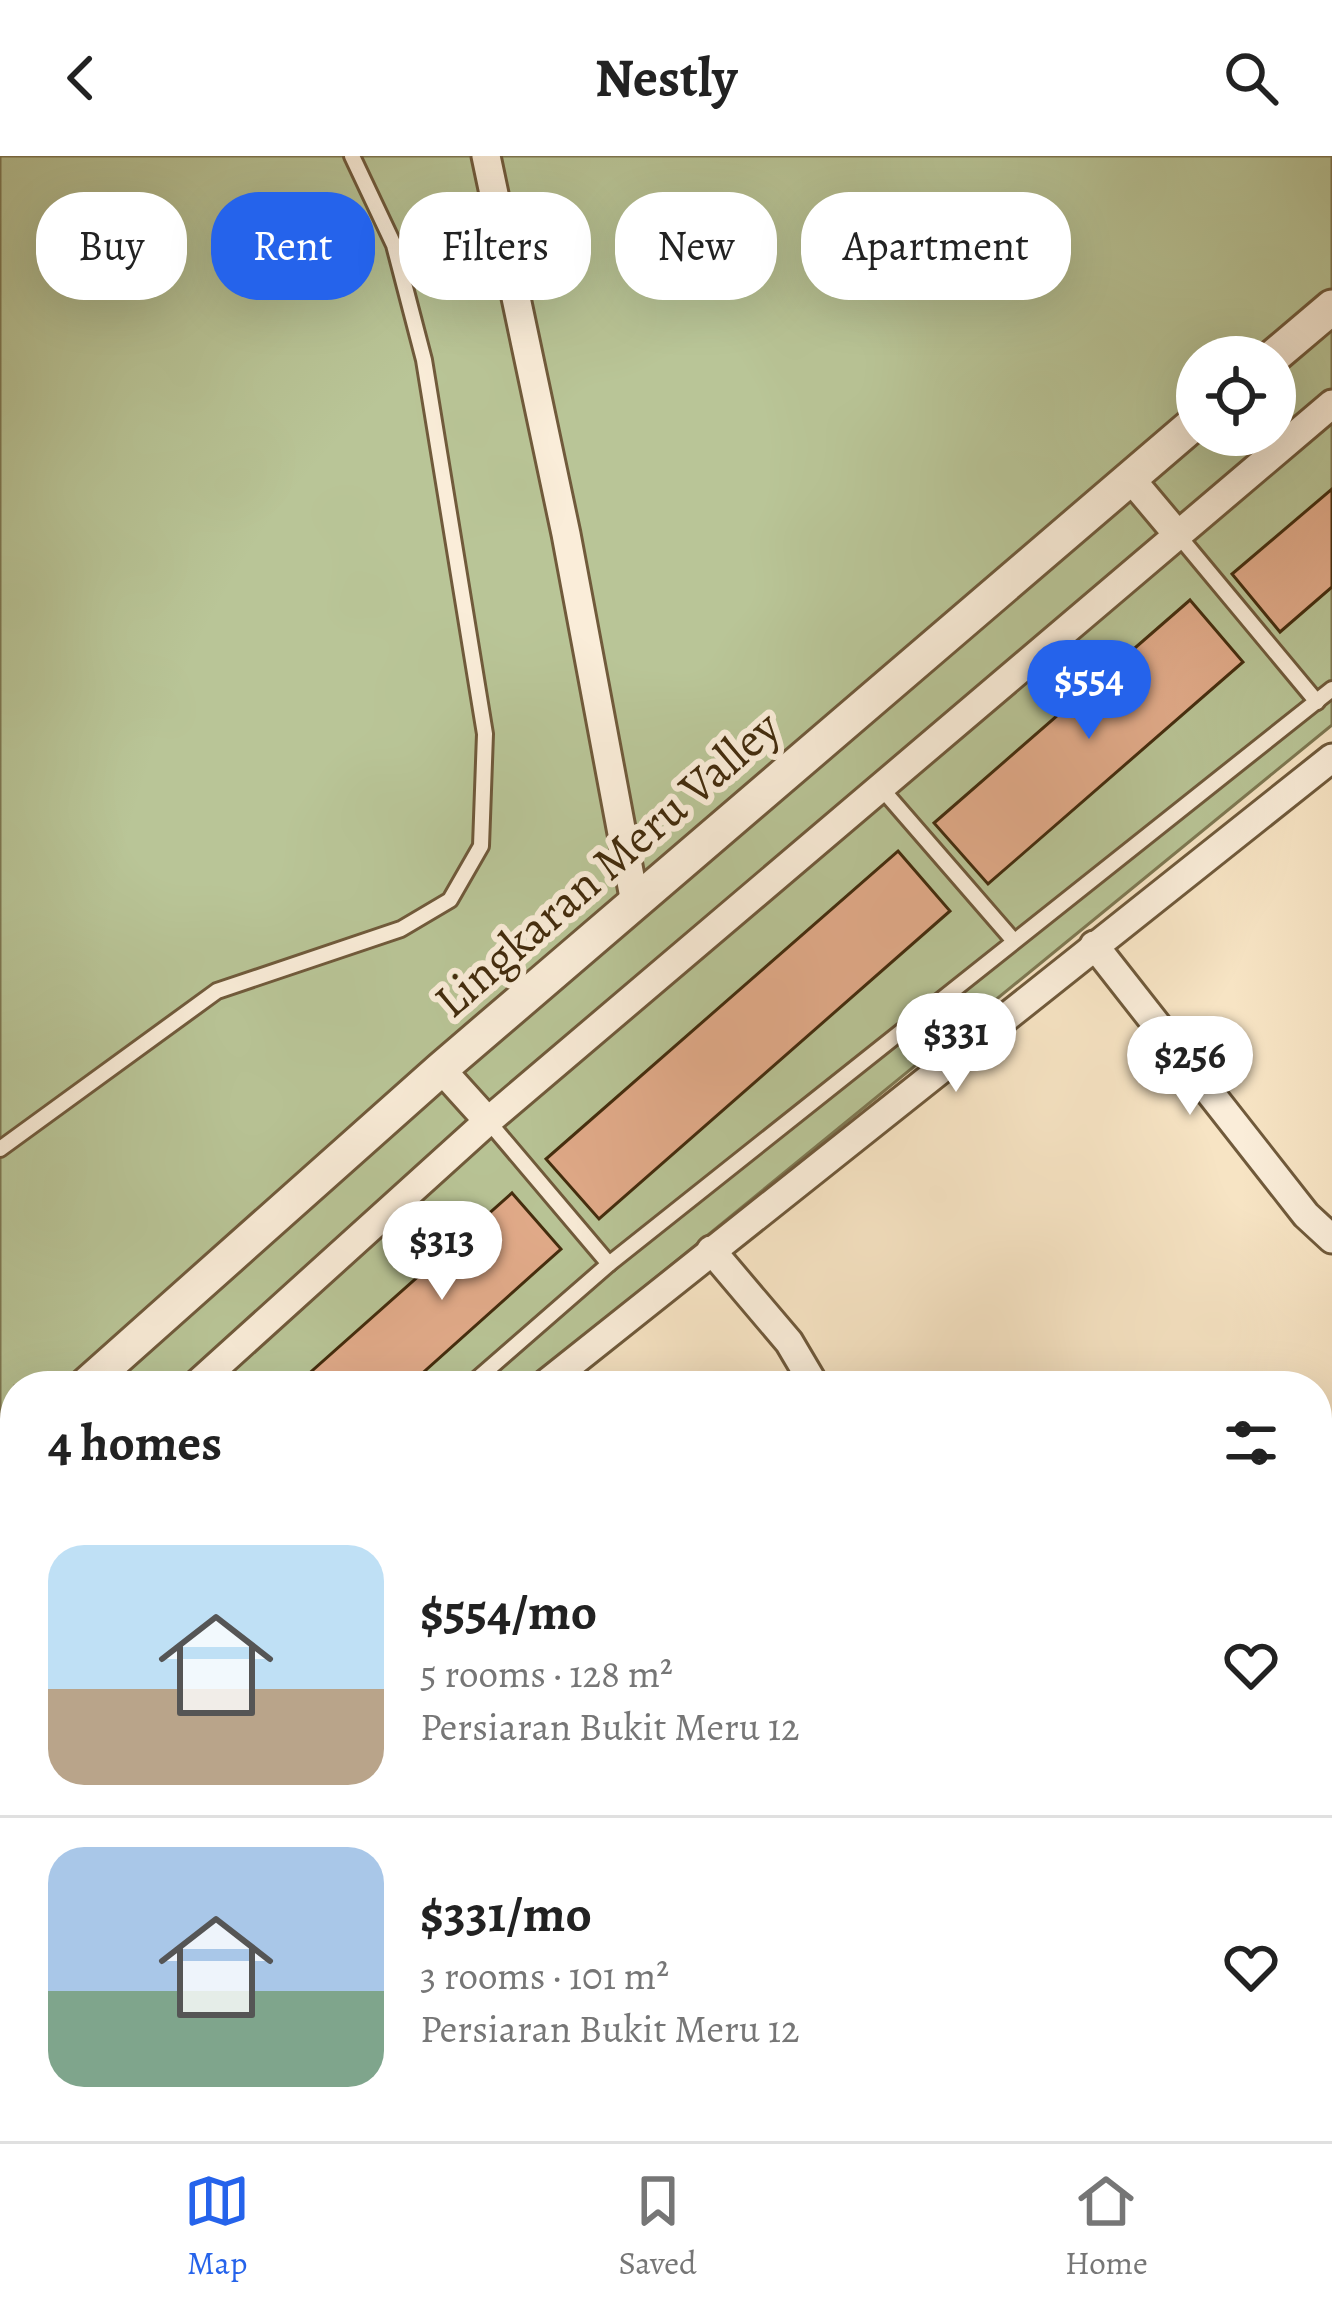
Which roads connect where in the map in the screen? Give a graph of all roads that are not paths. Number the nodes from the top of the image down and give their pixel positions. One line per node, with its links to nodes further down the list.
1 (352, 156): 18 (lane)
2 (486, 156): 13 (street)
3 (1332, 307): 4 (street)
4 (1296, 338)
5 (1332, 404): 8 (street)
6 (1176, 439): 7 (street, Lingkaran Meru Valley)
7 (1130, 478): 8 (street); 13 (street, Lingkaran Meru Valley)
8 (1178, 536): 10 (lane); 12 (street)
9 (1332, 689): 10 (lane)
10 (1317, 702): 14 (lane)
11 (1332, 758): 15 (street)
12 (881, 789): 14 (lane); 17 (street)
13 (635, 903): 16 (street, Lingkaran Meru Valley)
14 (1012, 940): 21 (lane)
15 (1094, 945): 19 (street); 20 (street)
16 (442, 1069): 17 (street); 22 (street, Lingkaran Meru Valley)
17 (488, 1121): 21 (lane); 23 (street)
18 (0, 1149)
19 (1332, 1239)
20 (711, 1250): 25 (street); 26 (street)
21 (609, 1264): 24 (lane)
22 (102, 1371)
23 (213, 1371)
24 (486, 1371)
25 (562, 1371)
26 (806, 1371)

